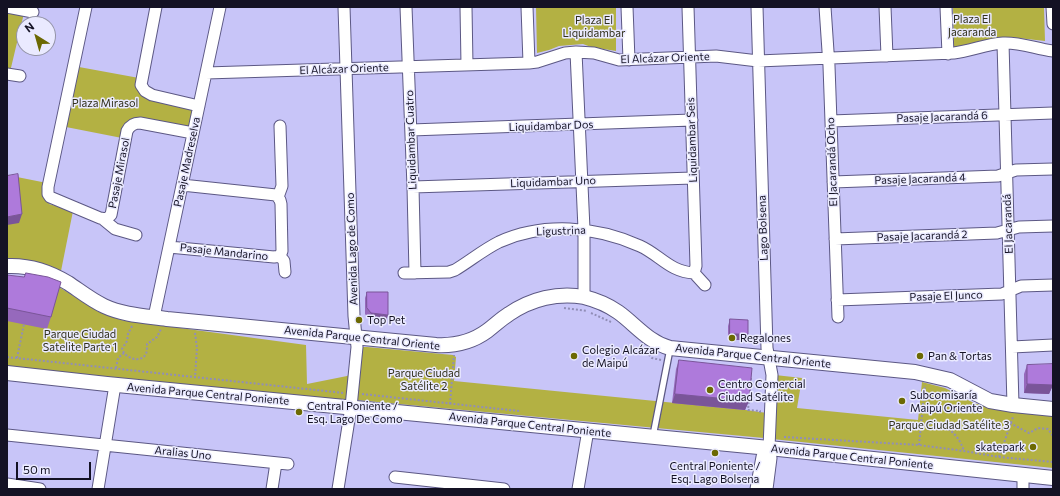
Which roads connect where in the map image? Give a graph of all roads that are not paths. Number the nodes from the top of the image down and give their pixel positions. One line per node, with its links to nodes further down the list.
1 (7, 7): 17 (street)
2 (86, 7): 52 (street, Pasaje Mirasol)
3 (156, 7): 35 (street)
4 (220, 7): 5 (street); 32 (street, Pasaje Madreselva)
5 (227, 7)
6 (344, 7): 31 (street, Avenida Lago de Como)
7 (406, 7): 30 (street, Liquidambar Cuatro)
8 (466, 7): 29 (street)
9 (527, 7): 28 (street)
10 (627, 7): 26 (street)
11 (688, 7): 24 (street, Liquidambar Seis)
12 (756, 7): 27 (street, Lago Bolsena)
13 (825, 7): 25 (street, El Jacarandá Ocho)
14 (885, 7): 23 (street)
15 (946, 7): 22 (street)
16 (1052, 7): 18 (street)
17 (33, 12)
18 (1053, 24)
19 (1004, 43): 20 (street, El Alcázar Oriente); 22 (street, El Alcázar Oriente); 37 (street, El Jacarandá)
20 (1053, 51)
21 (576, 52): 26 (street, El Alcázar Oriente); 28 (street, El Alcázar Oriente); 40 (street)
22 (948, 54): 23 (street, El Alcázar Oriente)
23 (887, 56): 25 (street, El Alcázar Oriente)
24 (689, 57): 26 (street, El Alcázar Oriente); 27 (street, El Alcázar Oriente); 38 (street, Liquidambar Seis)
25 (828, 58): 27 (street, El Alcázar Oriente); 39 (street, El Jacarandá Ocho)
26 (629, 60)
27 (758, 61): 75 (street, Lago Bolsena)
28 (529, 63): 29 (street, El Alcázar Oriente)
29 (467, 65): 30 (street, El Alcázar Oriente)
30 (408, 67): 31 (street, El Alcázar Oriente); 42 (street, Liquidambar Cuatro)
31 (346, 69): 32 (street, El Alcázar Oriente); 71 (street, Avenida Lago de Como)
32 (206, 73): 35 (street, Pasaje Madreselva)
33 (7, 74): 34 (street)
34 (20, 76)
35 (199, 106): 43 (street, Pasaje Madreselva)
36 (1053, 113): 37 (street, Pasaje Jacarandá 6)
37 (1005, 115): 39 (street, Pasaje Jacarandá 6); 45 (street, El Jacarandá)
38 (692, 120): 40 (street, Liquidambar Dos); 46 (street, Liquidambar Seis)
39 (831, 121): 48 (street, El Jacarandá Ocho)
40 (580, 125): 42 (street, Liquidambar Dos); 47 (street)
41 (280, 126): 51 (street, Pasaje Mandarino)
42 (411, 130): 50 (street, Liquidambar Cuatro)
43 (193, 133): 49 (street, Pasaje Madreselva); 52 (street, Pasaje Mirasol)
44 (1053, 169): 45 (street, Pasaje Jacarandá 4)
45 (1007, 173): 48 (street, Pasaje Jacarandá 4); 55 (street, El Jacarandá)
46 (693, 178): 47 (street, Liquidambar Uno); 63 (street, Liquidambar Seis)
47 (582, 181): 50 (street, Liquidambar Uno); 54 (street)
48 (833, 182): 57 (street, El Jacarandá Ocho)
49 (182, 185): 51 (street); 58 (street, Pasaje Madreselva)
50 (413, 187): 62 (street, Liquidambar Cuatro)
51 (278, 197): 59 (street, Pasaje Mandarino)
52 (104, 220): 56 (street)
53 (1053, 226): 55 (street, Pasaje Jacarandá 2)
54 (584, 229): 62 (street, Ligustrina); 63 (street, Ligustrina); 67 (street)
55 (1008, 230): 57 (street, Pasaje Jacarandá 2); 66 (street, El Jacarandá)
56 (136, 235)
57 (835, 239): 68 (street, El Jacarandá Ocho)
58 (169, 246): 59 (street, Pasaje Mandarino); 70 (street, Pasaje Madreselva)
59 (280, 256): 61 (street, Pasaje Mandarino)
60 (7, 266): 70 (street, Avenida Parque Central Oriente)
61 (285, 272)
62 (409, 273)
63 (694, 273): 64 (street)
64 (705, 285)
65 (1053, 285): 66 (street, Pasaje El Junco)
66 (1010, 290): 68 (street, Pasaje El Junco); 73 (street, El Jacarandá)
67 (584, 297): 71 (street, Avenida Parque Central Oriente); 74 (street, Avenida Parque Central Oriente)
68 (837, 300): 69 (street, El Jacarandá Ocho)
69 (838, 318)
70 (158, 322): 71 (street, Avenida Parque Central Oriente)
71 (355, 337): 78 (street, Avenida Lago de Como)
72 (1053, 345): 73 (street)
73 (1012, 347): 80 (street, El Jacarandá)
74 (668, 355): 75 (street, Avenida Parque Central Oriente); 83 (lane)
75 (769, 358): 80 (street, Avenida Parque Central Oriente); 84 (street, Lago Bolsena)
76 (7, 373): 77 (street, Avenida Parque Central Poniente)
77 (115, 385): 78 (street, Avenida Parque Central Poniente); 85 (street)
78 (352, 400): 81 (street, Avenida Parque Central Poniente); 93 (street, Avenida Lago de Como)
79 (1053, 409): 80 (street, Avenida Parque Central Oriente)
80 (1013, 411)
81 (588, 430): 83 (street, Avenida Parque Central Poniente); 95 (street)
82 (7, 435): 85 (street, Aralias Uno)
83 (652, 437): 84 (street, Avenida Parque Central Poniente)
84 (769, 442): 88 (street, Avenida Parque Central Poniente); 96 (street, Lago Bolsena); 97 (street, Lago Bolsena)
85 (105, 446): 91 (street); 92 (street, Aralias Uno)
86 (1053, 478): 88 (street, Avenida Parque Central Poniente)
87 (401, 482): 94 (street)
88 (1023, 482)
89 (7, 484): 90 (street)
90 (40, 489)
91 (98, 489)
92 (272, 489)
93 (338, 489)
94 (504, 489)
95 (578, 489)
96 (756, 489)
97 (767, 489)

